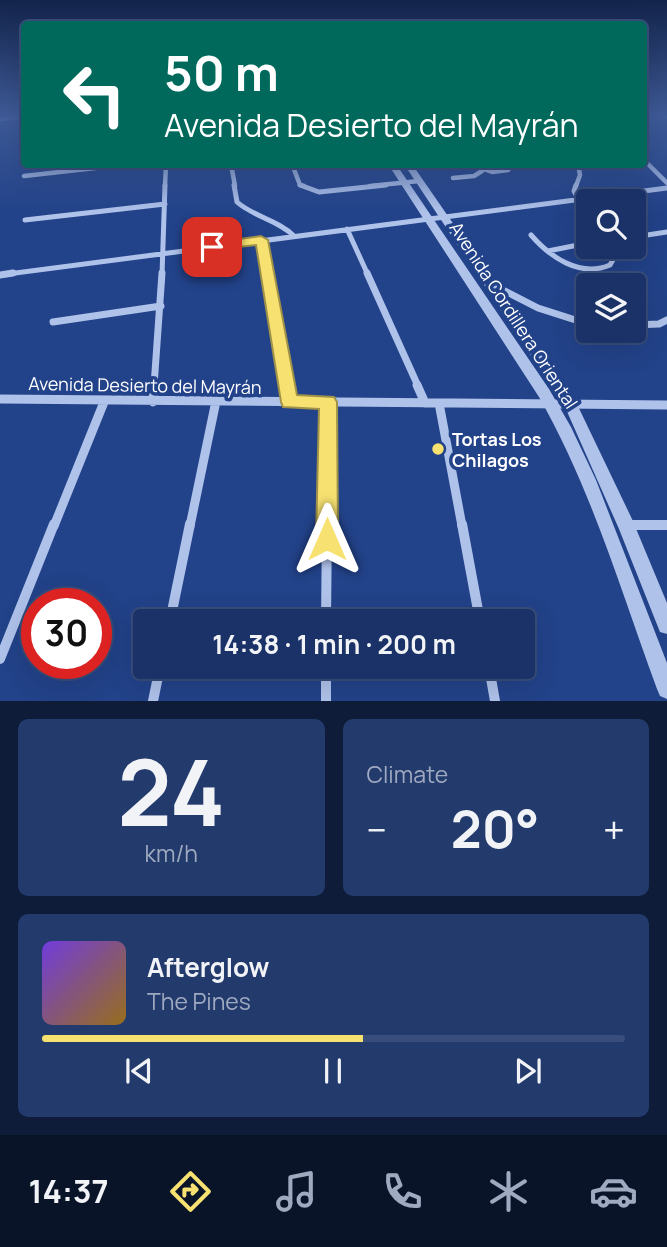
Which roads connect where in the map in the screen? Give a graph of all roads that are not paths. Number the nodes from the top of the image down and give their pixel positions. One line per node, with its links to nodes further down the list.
1 (647, 163): 16 (street)
2 (95, 168): 12 (street)
3 (166, 168): 20 (street)
4 (231, 168): 27 (street)
5 (294, 168): 15 (street)
6 (395, 168): 15 (street, Avenida Cordillera Oriental)
7 (411, 168): 14 (street, Avenida Cordillera Oriental)
8 (478, 168): 11 (street)
9 (507, 168): 11 (street)
10 (579, 168): 18 (street)
11 (482, 170): 13 (street)
12 (24, 176)
13 (453, 178)
14 (419, 181): 15 (street); 21 (street, Avenida Cordillera Oriental)
15 (404, 183): 22 (street, Avenida Cordillera Oriental)
16 (667, 186): 17 (street)
17 (645, 189)
18 (576, 194)
19 (576, 198): 21 (street)
20 (165, 204): 23 (street); 32 (street)
21 (444, 216): 22 (street); 35 (street, Avenida Cordillera Oriental)
22 (427, 218): 24 (street); 49 (street, Avenida Cordillera Oriental)
23 (25, 220)
24 (347, 229): 27 (street); 47 (street)
25 (666, 233): 28 (street)
26 (531, 235): 31 (street)
27 (294, 236): 29 (street)
28 (646, 236)
29 (261, 240): 32 (street); 45 (street)
30 (576, 245): 31 (street)
31 (548, 251): 33 (street)
32 (163, 253): 34 (street); 36 (street)
33 (614, 259)
34 (0, 275)
35 (488, 282): 37 (street); 50 (street, Avenida Cordillera Oriental)
36 (161, 306): 38 (street); 44 (street)
37 (576, 321)
38 (53, 322)
39 (663, 322): 40 (street)
40 (667, 329)
41 (0, 399): 43 (street, Avenida Desierto del Mayrán)
42 (216, 401): 44 (street, Avenida Desierto del Mayrán); 45 (street, Avenida Desierto del Mayrán); 54 (street)
43 (104, 402): 44 (street, Avenida Desierto del Mayrán); 58 (street)
44 (153, 402)
45 (289, 402): 46 (street, Avenida Desierto del Mayrán)
46 (328, 402): 47 (street, Avenida Desierto del Mayrán); 55 (street)
47 (425, 403): 48 (street, Avenida Desierto del Mayrán)
48 (439, 403): 49 (street, Avenida Desierto del Mayrán); 56 (street)
49 (552, 404): 50 (street, Avenida Desierto del Mayrán); 62 (street, Avenida Cordillera Oriental)
50 (570, 404): 51 (street, Avenida Desierto del Mayrán); 52 (street, Avenida Cordillera Oriental)
51 (667, 405)
52 (626, 524): 53 (street); 57 (street, Avenida Cordillera Oriental)
53 (667, 525)
54 (173, 609)
55 (326, 609)
56 (478, 609)
57 (667, 625)
58 (0, 659)
59 (158, 679): 63 (street)
60 (326, 679): 64 (street)
61 (491, 679): 65 (street)
62 (667, 690)
63 (153, 701)
64 (326, 701)
65 (495, 701)

